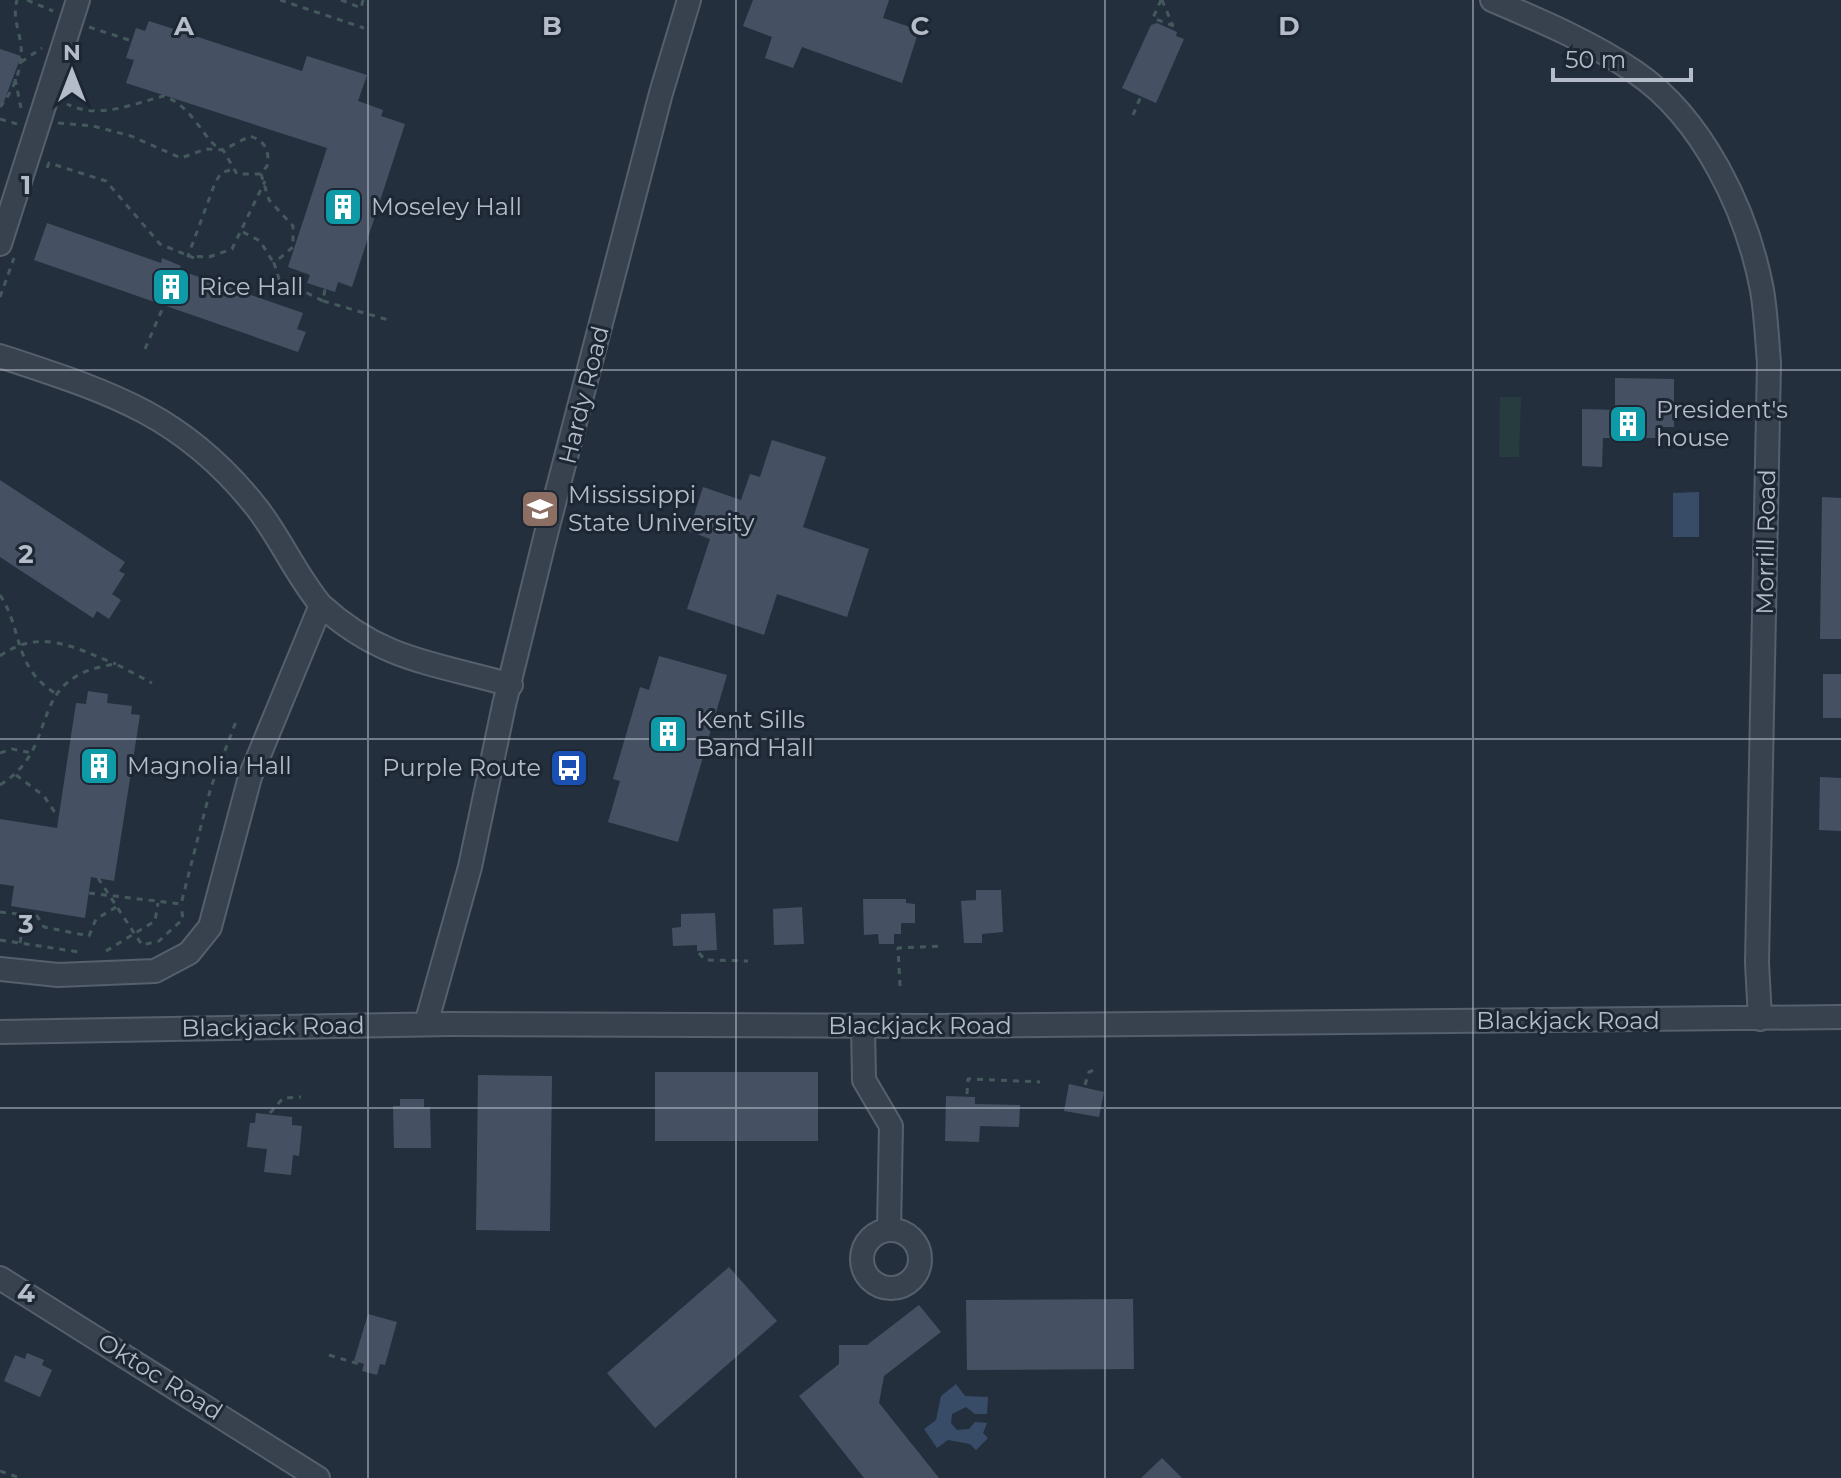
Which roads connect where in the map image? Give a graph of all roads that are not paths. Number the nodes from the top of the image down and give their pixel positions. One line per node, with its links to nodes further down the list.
1 (689, 0): 7 (street, Hardy Road)
2 (1492, 0): 10 (street, Morrill Road)
3 (82, 4): 4 (street)
4 (9, 247)
5 (0, 356): 6 (street)
6 (321, 605): 7 (street); 8 (street)
7 (511, 685): 11 (street, Hardy Road)
8 (0, 969)
9 (1841, 1017): 10 (street, Blackjack Road)
10 (1760, 1019): 12 (street, Blackjack Road)
11 (426, 1024): 12 (street, Blackjack Road); 13 (street, Blackjack Road)
12 (863, 1026): 14 (street)
13 (0, 1032)
14 (889, 1230)
15 (0, 1278): 16 (street, Oktoc Road)
16 (318, 1478)

